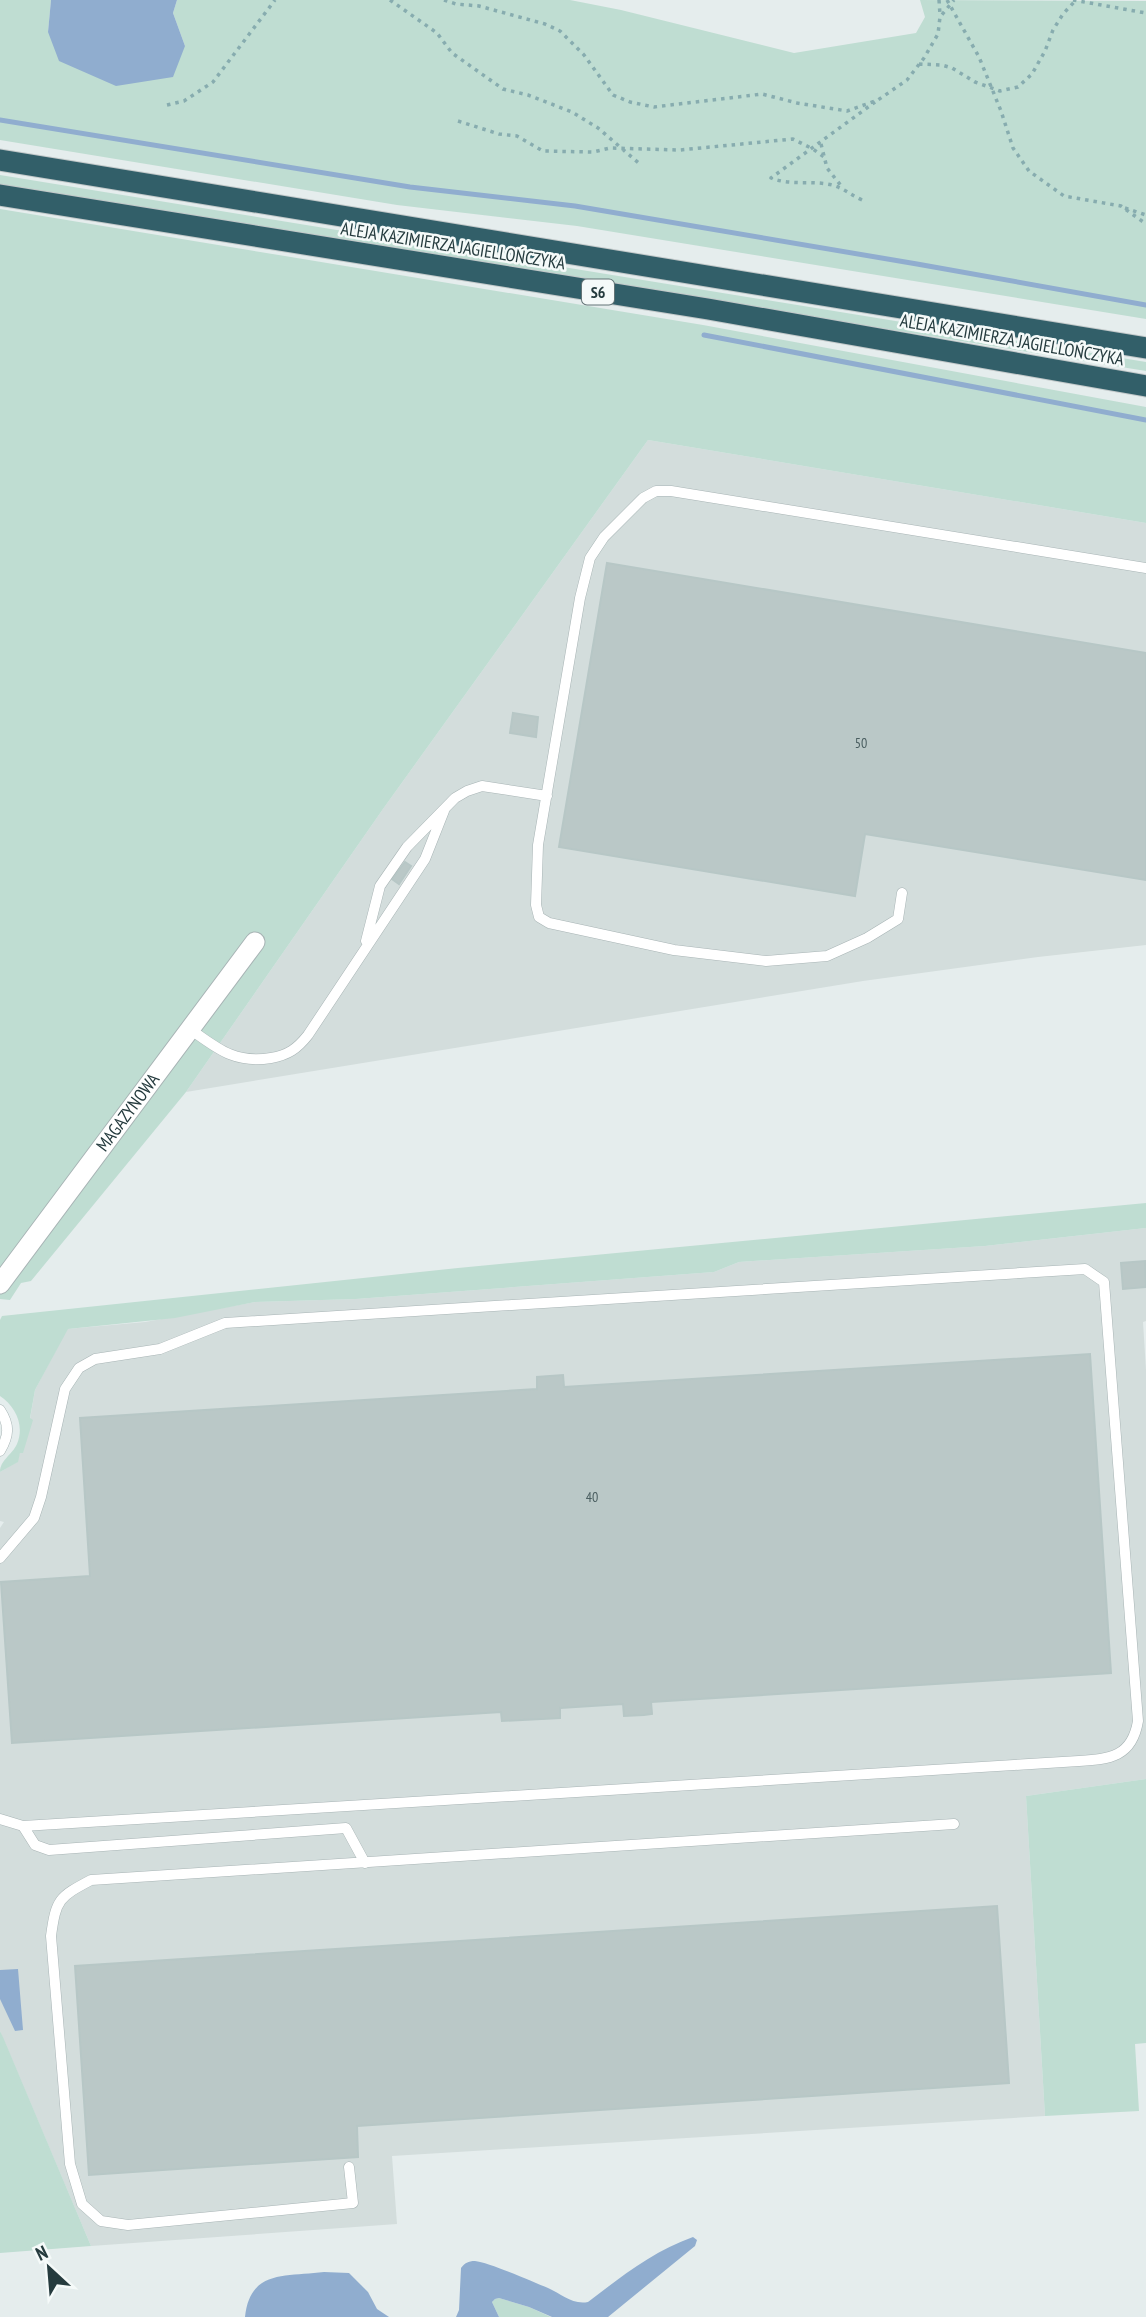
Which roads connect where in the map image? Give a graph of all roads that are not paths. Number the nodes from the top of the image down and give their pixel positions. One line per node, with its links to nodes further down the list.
1 (0, 160): 3 (highway, ALEJA KAZIMIERZA JAGIELLOŃCZYKA / S6)
2 (0, 195): 4 (highway, ALEJA KAZIMIERZA JAGIELLOŃCZYKA / S6)
3 (1146, 348)
4 (1146, 386)
5 (1146, 568): 6 (lane)
6 (547, 796): 7 (lane); 8 (lane)
7 (444, 811): 10 (lane); 10 (lane)
8 (902, 893)
9 (255, 942): 11 (street, MAGAZYNOWA)
10 (365, 948): 11 (lane)
11 (190, 1029): 12 (street, MAGAZYNOWA)
12 (0, 1284)
13 (0, 1410): 14 (lane)
14 (0, 1451)
15 (0, 1558): 18 (lane)
16 (0, 1819): 18 (lane)
17 (954, 1824): 19 (lane)
18 (23, 1826): 19 (lane)
19 (365, 1863): 20 (lane)
20 (349, 2167)

